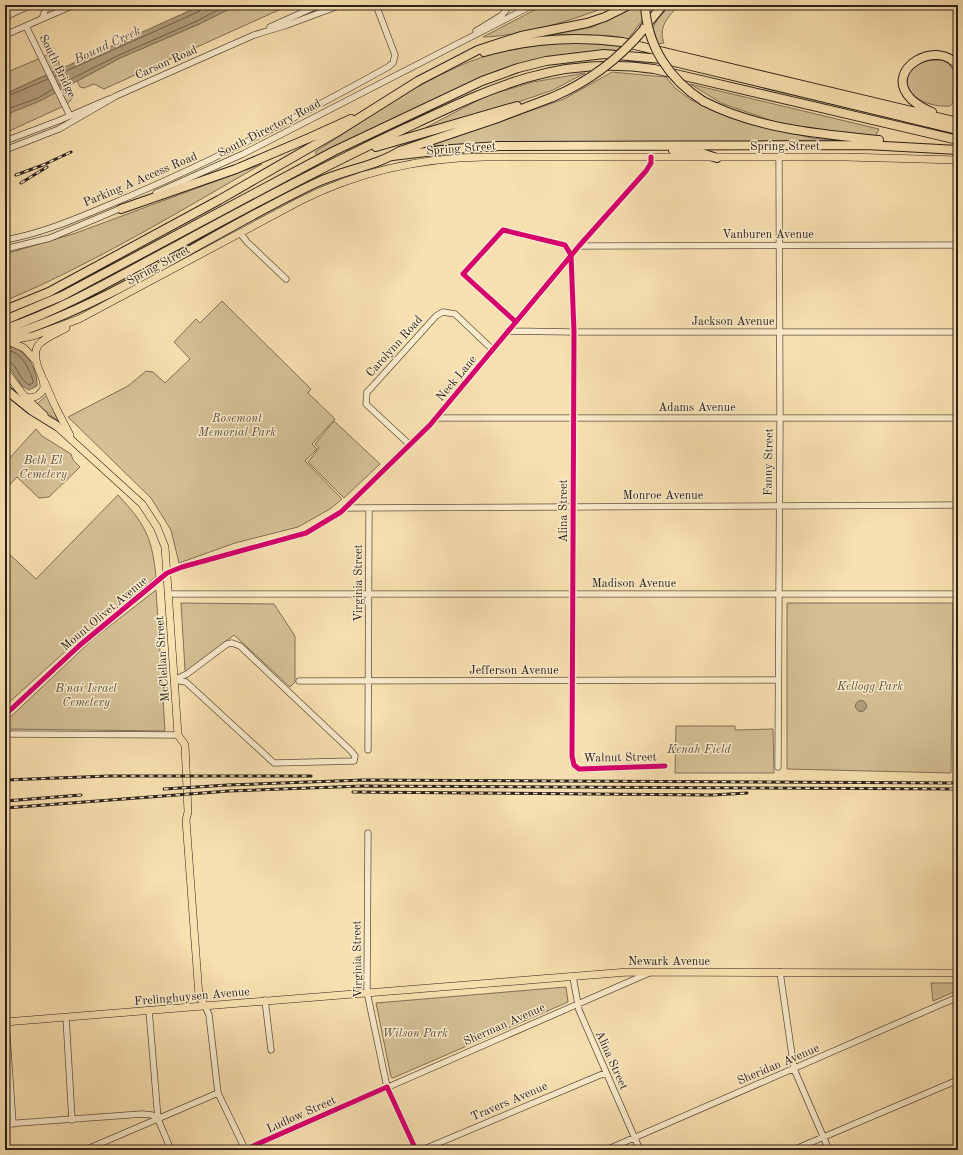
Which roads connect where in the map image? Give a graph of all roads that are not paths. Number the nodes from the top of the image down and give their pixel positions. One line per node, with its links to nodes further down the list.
1 (19, 5): 13 (street)
2 (31, 5): 14 (street)
3 (47, 5): 15 (street)
4 (74, 5): 15 (street)
5 (319, 5): 17 (street)
6 (341, 5): 17 (street, Carson Road)
7 (376, 5): 41 (street, Parking A Access Road)
8 (510, 5): 19 (street)
9 (533, 5): 19 (street, South Directory Road)
10 (629, 5): 21 (highway)
11 (645, 5): 32 (highway, bridge)
12 (663, 5): 23 (highway, bridge)
13 (5, 13)
14 (5, 17)
15 (42, 19): 16 (street)
16 (26, 26): 18 (street); 25 (street, South Bridge)
17 (254, 34): 22 (street, Carson Road)
18 (5, 35)
19 (467, 39): 41 (street, South Directory Road)
20 (958, 67): 26 (highway)
21 (435, 71): 24 (highway); 26 (highway)
22 (116, 96): 25 (street); 33 (street, Carson Road)
23 (552, 97): 35 (highway); 39 (highway)
24 (368, 111): 41 (highway); 50 (highway)
25 (70, 116): 30 (street)
26 (941, 118): 27 (highway)
27 (958, 122)
28 (958, 130): 52 (highway)
29 (958, 140): 39 (highway)
30 (5, 141)
31 (659, 146): 32 (highway); 35 (highway); 38 (highway)
32 (924, 147): 34 (highway)
33 (5, 150)
34 (958, 150)
35 (391, 156): 59 (highway)
36 (651, 157): 38 (main road, Spring Street); 42 (main road, Spring Street); 46 (street, Neck Lane)
37 (779, 157): 38 (main road, Spring Street); 40 (main road, Spring Street); 44 (street, Fanny Street)
38 (716, 158)
39 (337, 160): 54 (highway)
40 (958, 160)
41 (120, 205): 43 (street, Parking A Access Road); 47 (street, South Directory Road)
42 (240, 233): 49 (street); 51 (main road, Spring Street)
43 (5, 240)
44 (779, 244): 45 (street, Vanburen Avenue); 46 (street, Vanburen Avenue); 57 (street, Fanny Street)
45 (958, 245)
46 (578, 246): 48 (street, Neck Lane)
47 (5, 249)
48 (571, 255): 53 (street, Neck Lane); 53 (street); 56 (street, Alina Street)
49 (286, 279)
50 (5, 310)
51 (79, 319): 59 (main road, Spring Street); 61 (main road)
52 (5, 320)
53 (516, 322): 55 (street, Neck Lane)
54 (5, 329)
55 (508, 331): 56 (street, Jackson Avenue); 60 (street, Neck Lane)
56 (574, 332): 57 (street, Jackson Avenue); 67 (street, Alina Street)
57 (780, 332): 58 (street, Jackson Avenue); 68 (street, Fanny Street)
58 (958, 332)
59 (5, 339): 61 (main road)
60 (493, 350): 66 (street, Neck Lane); 72 (street, Carolynn Road)
61 (36, 361): 63 (main road)
62 (5, 371): 65 (main road, McClellan Street)
63 (42, 376): 65 (main road); 71 (main road)
64 (5, 389): 70 (highway)
65 (25, 397): 70 (main road, McClellan Street)
66 (436, 418): 67 (street, Adams Avenue); 72 (street, Neck Lane)
67 (574, 418): 68 (street, Adams Avenue); 75 (street, Alina Street)
68 (780, 418): 69 (street, Adams Avenue); 73 (street, Fanny Street)
69 (958, 418)
70 (57, 426): 71 (main road, McClellan Street)
71 (72, 439): 79 (main road, McClellan Street)
72 (410, 445): 76 (street, Neck Lane)
73 (779, 506): 74 (street, Monroe Avenue); 75 (street, Monroe Avenue); 83 (street, Fanny Street)
74 (958, 506)
75 (573, 507): 77 (street, Monroe Avenue); 82 (street, Alina Street)
76 (345, 508): 77 (street); 78 (street, Neck Lane)
77 (369, 508): 81 (street, Virginia Street)
78 (231, 554): 79 (street, Mount Olivet Avenue)
79 (167, 573): 80 (main road, McClellan Street); 90 (street, Mount Olivet Avenue)
80 (168, 594): 81 (street, Madison Avenue); 85 (main road, McClellan Street)
81 (369, 594): 82 (street, Madison Avenue); 89 (street, Virginia Street)
82 (573, 594): 83 (street, Madison Avenue); 86 (street, Alina Street)
83 (778, 594): 84 (street, Madison Avenue); 87 (street, Fanny Street)
84 (958, 594)
85 (174, 680): 85 (street); 92 (main road, McClellan Street)
86 (573, 680): 87 (street, Jefferson Avenue); 89 (street, Jefferson Avenue); 95 (street, Alina Street)
87 (778, 680): 96 (street, Fanny Street)
88 (299, 681): 89 (street, Jefferson Avenue)
89 (368, 682): 93 (street, Virginia Street)
90 (5, 715)
91 (5, 734): 92 (street)
92 (178, 736): 107 (main road, McClellan Street)
93 (368, 750)
94 (666, 766): 95 (street, Walnut Street)
95 (576, 767)
96 (778, 767)
97 (368, 833): 103 (street, Virginia Street)
98 (652, 972): 99 (main road, Newark Avenue); 101 (main road, Newark Avenue); 106 (street, Sherman Avenue)
99 (780, 972): 100 (main road, Newark Avenue); 112 (street)
100 (958, 973)
101 (573, 977): 102 (main road, Newark Avenue); 106 (street, Alina Street)
102 (381, 990): 103 (main road, Frelinghuysen Avenue)
103 (367, 992): 105 (main road, Frelinghuysen Avenue); 115 (street, Virginia Street)
104 (958, 997): 112 (street, Sheridan Avenue)
105 (265, 1000): 107 (main road, Frelinghuysen Avenue); 111 (street)
106 (576, 1004): 113 (street, Alina Street); 115 (street, Sherman Avenue)
107 (205, 1006): 108 (main road, Frelinghuysen Avenue); 116 (street)
108 (149, 1010): 109 (main road, Frelinghuysen Avenue); 118 (street)
109 (66, 1017): 110 (main road, Frelinghuysen Avenue); 119 (street)
110 (6, 1022): 121 (street)
111 (271, 1050)
112 (794, 1069): 122 (street); 123 (street, Sheridan Avenue)
113 (606, 1073): 123 (street, Alina Street); 128 (street, Travers Avenue)
114 (958, 1080): 122 (street)
115 (387, 1087): 117 (street, Sherman Avenue); 127 (street, Virginia Street)
116 (218, 1093): 118 (street); 126 (street)
117 (366, 1096): 126 (street, Ludlow Street)
118 (158, 1119): 119 (street); 124 (street); 125 (street)
119 (72, 1120): 121 (street)
120 (5, 1124): 121 (street)
121 (13, 1124)
122 (823, 1137): 131 (street); 132 (street)
123 (635, 1138): 129 (street, Sheridan Avenue); 130 (street, Alina Street)
124 (85, 1150)
125 (171, 1150)
126 (245, 1150)
127 (416, 1150)
128 (422, 1150)
129 (606, 1150)
130 (640, 1150)
131 (793, 1150)
132 (829, 1150)

